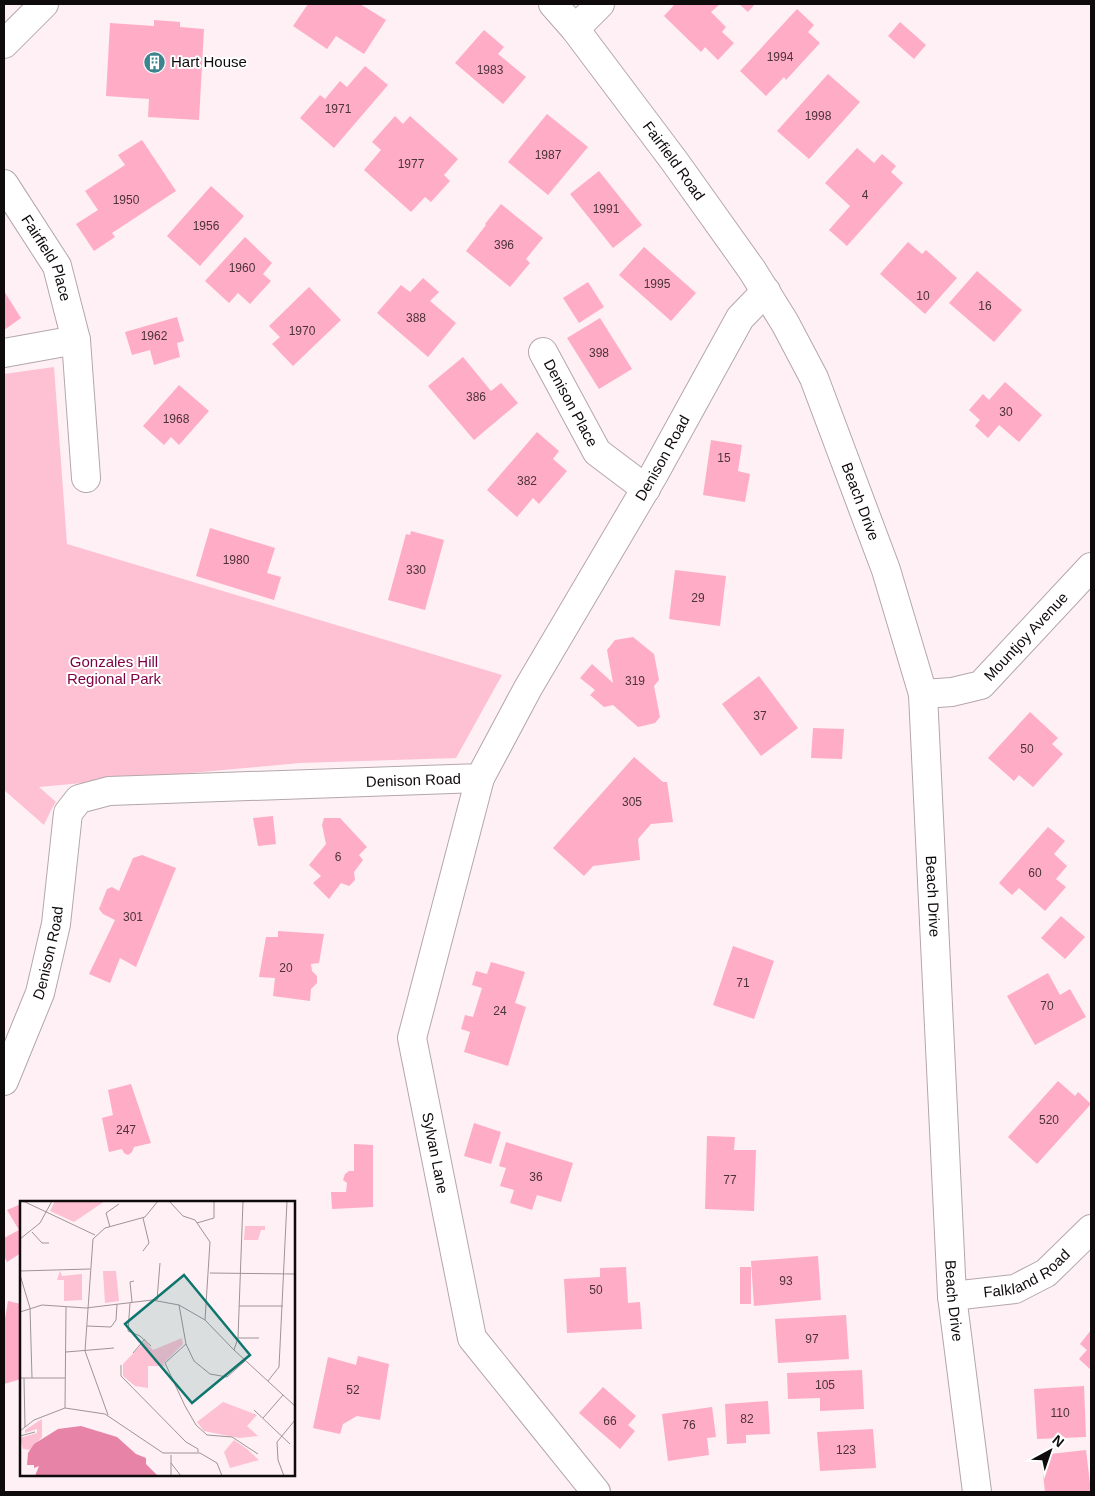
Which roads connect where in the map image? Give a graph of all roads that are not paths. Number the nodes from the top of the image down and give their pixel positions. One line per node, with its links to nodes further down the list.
1 (44, 4): 5 (street)
2 (552, 4): 4 (street, Fairfield Road)
3 (600, 4): 4 (street)
4 (575, 29): 7 (street, Fairfield Road)
5 (4, 44)
6 (4, 184): 9 (street, Fairfield Place)
7 (766, 291): 8 (street, Fairfield Road); 13 (street, Denison Road)
8 (785, 324): 15 (street, Beach Drive)
9 (76, 340): 11 (street); 12 (street, Fairfield Place)
10 (543, 352): 13 (street, Denison Place)
11 (4, 353)
12 (86, 478)
13 (646, 489): 16 (street, Denison Road)
14 (1091, 567): 15 (street, Mountjoy Avenue)
15 (923, 694): 19 (street, Beach Drive)
16 (480, 778): 17 (street, Denison Road); 20 (street, Sylvan Lane)
17 (4, 1081)
18 (1091, 1229): 19 (street, Falkland Road)
19 (952, 1296): 21 (street, Beach Drive)
20 (596, 1492)
21 (977, 1492)

